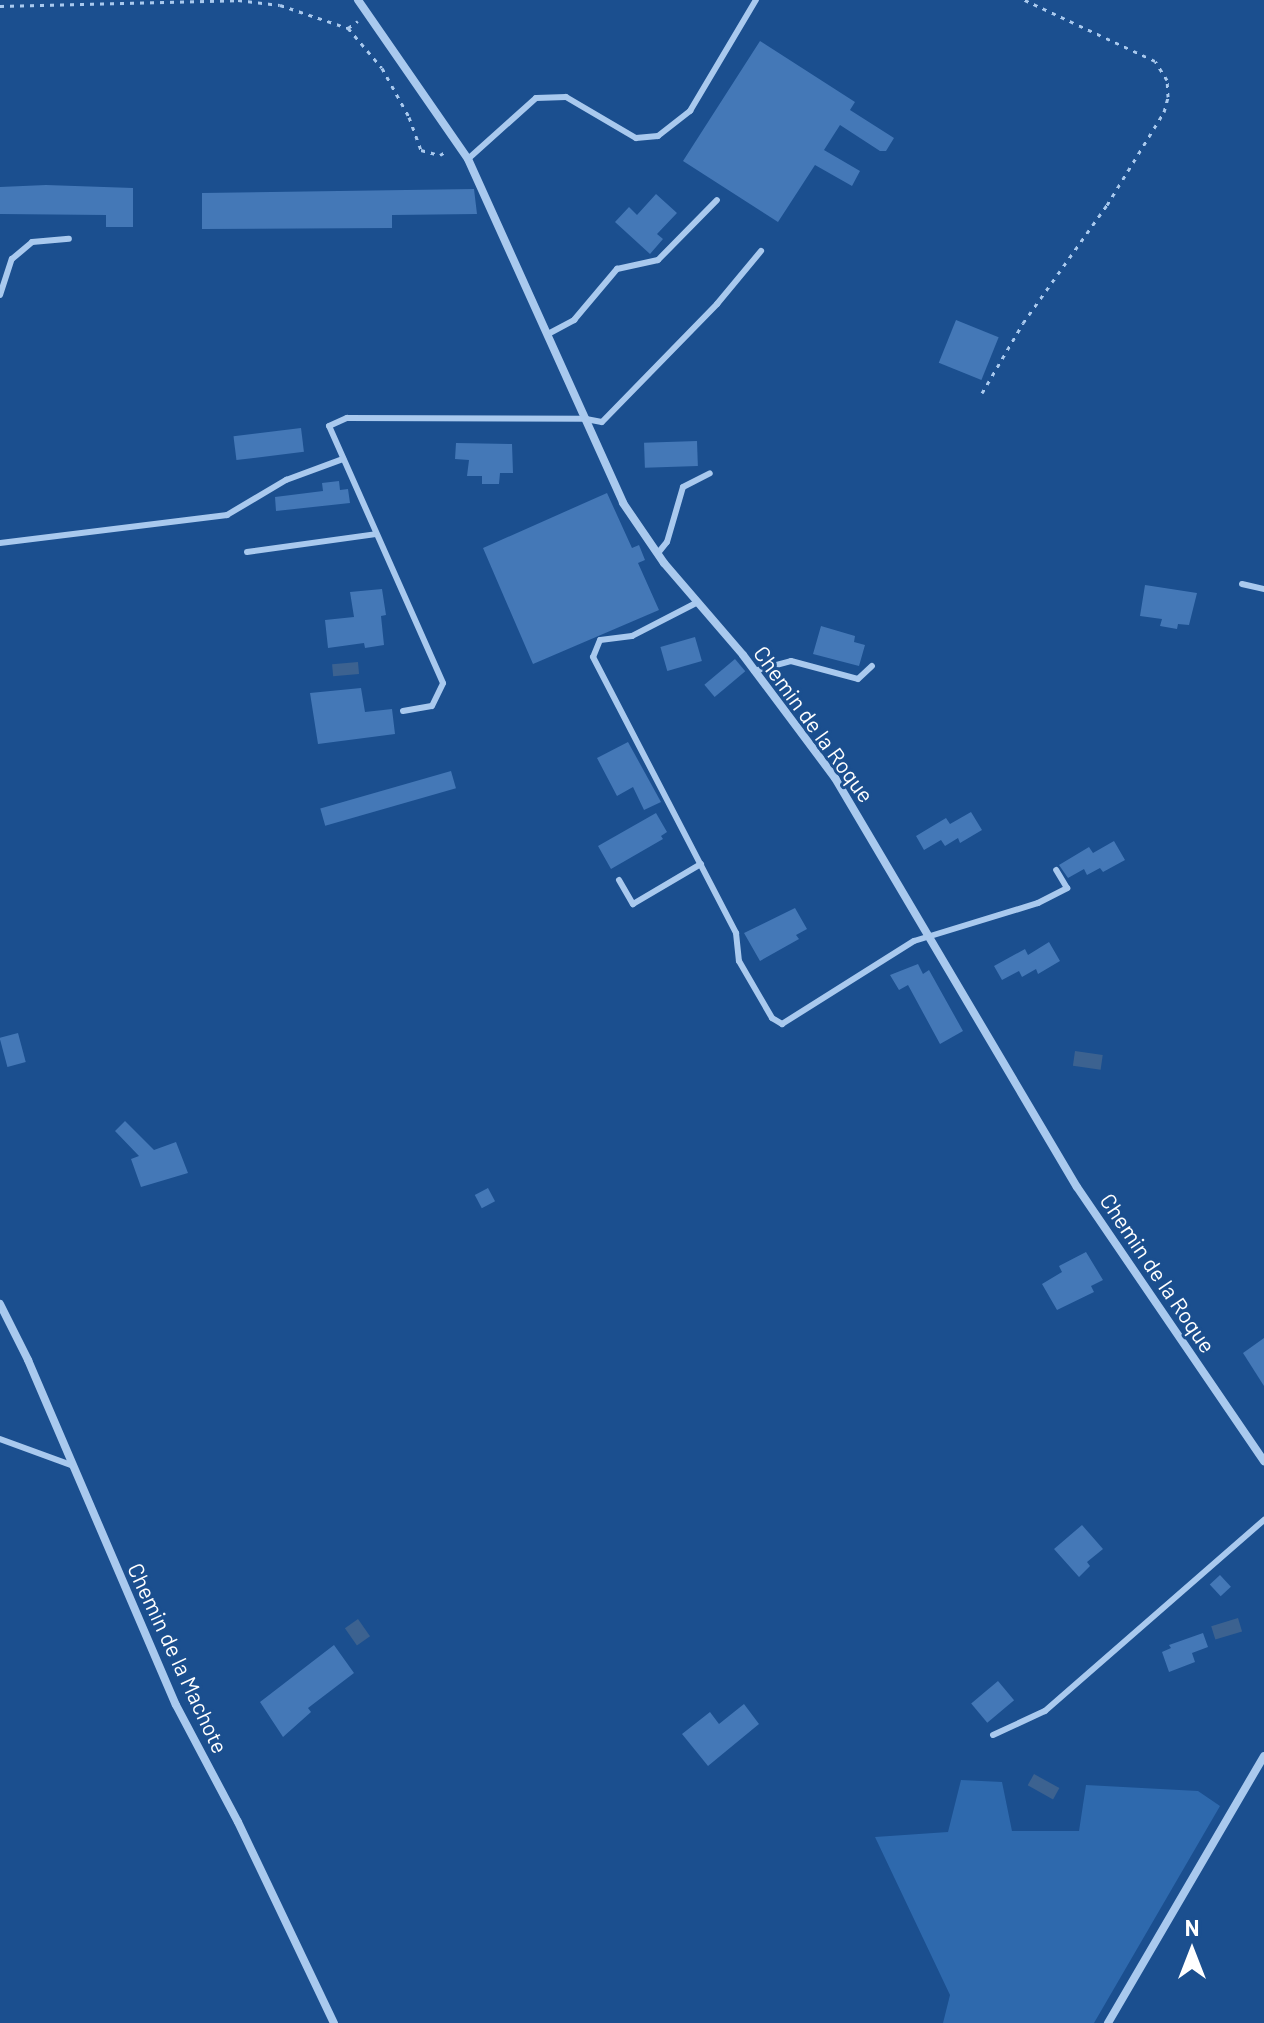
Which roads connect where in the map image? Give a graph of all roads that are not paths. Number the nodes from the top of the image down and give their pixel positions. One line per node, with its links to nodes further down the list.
1 (358, 0): 3 (street, Chemin de la Roque)
2 (756, 0): 3 (lane)
3 (468, 159): 8 (street, Chemin de la Roque)
4 (717, 200): 8 (lane)
5 (69, 239): 7 (lane)
6 (761, 251): 9 (lane)
7 (0, 295)
8 (548, 334): 9 (street, Chemin de la Roque)
9 (586, 419): 10 (lane); 15 (street, Chemin de la Roque)
10 (343, 459): 12 (lane); 13 (lane)
11 (710, 473): 15 (lane)
12 (376, 534): 14 (lane); 21 (lane)
13 (0, 543)
14 (247, 552)
15 (658, 553): 18 (street, Chemin de la Roque)
16 (1242, 584): 17 (lane)
17 (1264, 589)
18 (698, 602): 20 (street, Chemin de la Roque); 22 (lane)
19 (872, 666): 20 (lane)
20 (754, 671): 25 (street, Chemin de la Roque)
21 (403, 711)
22 (701, 864): 24 (lane); 25 (lane)
23 (1056, 870): 25 (lane)
24 (619, 880)
25 (931, 938): 28 (street, Chemin de la Roque)
26 (0, 1304): 29 (street, Chemin de la Machote)
27 (0, 1439): 29 (lane)
28 (1264, 1461)
29 (71, 1465): 33 (street, Chemin de la Machote)
30 (1264, 1520): 31 (lane)
31 (993, 1735)
32 (1264, 1756): 34 (street)
33 (334, 2023)
34 (1108, 2023)

